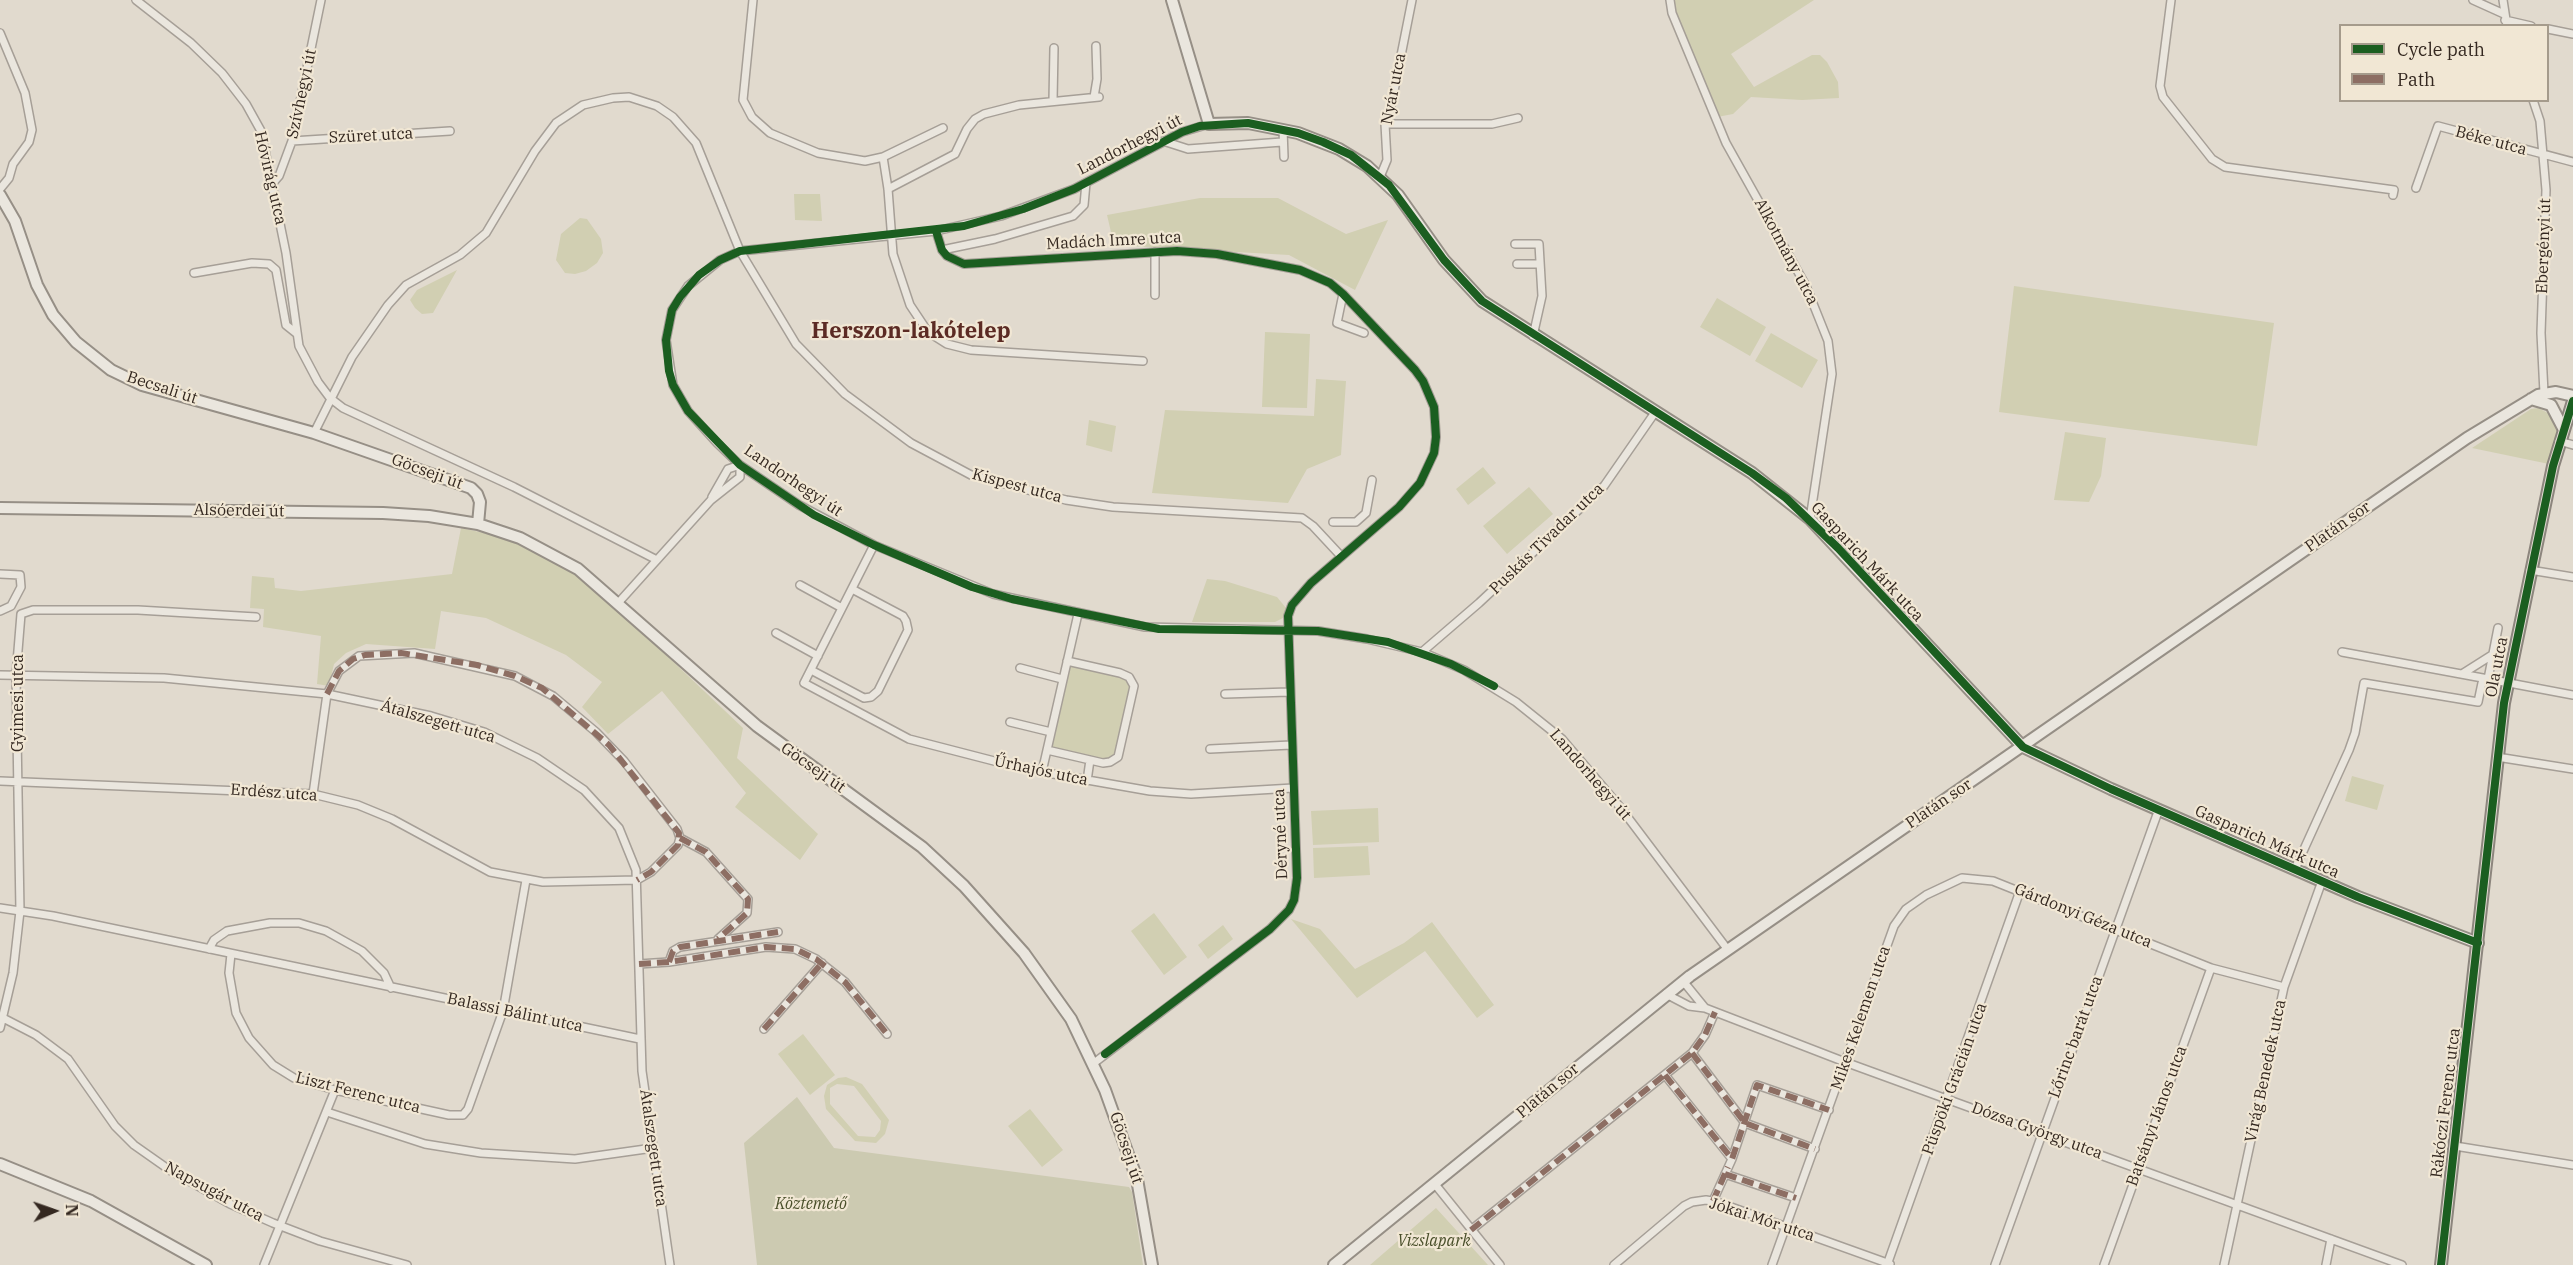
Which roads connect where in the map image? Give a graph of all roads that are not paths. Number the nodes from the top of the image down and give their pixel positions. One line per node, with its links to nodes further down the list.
1 (136, 0): 34 (street, Hóvirág utca)
2 (321, 0): 25 (street, Szívhegyi út)
3 (753, 0): 29 (street)
4 (1172, 0): 20 (street)
5 (1412, 0): 21 (street, Nyár utca)
6 (1670, 0): 69 (street, Alkotmány utca)
7 (2171, 0): 39 (street)
8 (2473, 0): 10 (street)
9 (2504, 0): 10 (street)
10 (2505, 20): 11 (street)
11 (2522, 24)
12 (2549, 29): 14 (street)
13 (0, 33): 36 (street)
14 (2573, 34)
15 (1096, 46): 17 (street)
16 (1054, 48): 17 (street)
17 (1053, 101): 37 (street)
18 (2534, 102): 28 (street, Ebergényi út)
19 (1518, 118): 21 (street)
20 (1209, 124): 23 (street, Gasparich Márk utca); 26 (street, Landorhegyi út)
21 (1385, 124): 32 (street, Nyár utca)
22 (943, 128): 29 (street)
23 (1283, 129): 27 (street); 32 (street, Gasparich Márk utca)
24 (450, 131): 25 (street, Szüret utca)
25 (292, 141): 34 (street, Szívhegyi út)
26 (1163, 141): 27 (street); 33 (street, Landorhegyi út)
27 (1282, 142): 30 (street)
28 (2543, 155): 31 (street, Béke utca); 35 (street, Béke utca); 55 (street, Ebergényi út)
29 (883, 157): 37 (street)
30 (1284, 157)
31 (2573, 162)
32 (1380, 177): 53 (street, Gasparich Márk utca)
33 (1086, 183): 40 (street, Landorhegyi út); 43 (street)
34 (272, 184): 51 (street, Hóvirág utca)
35 (2416, 188)
36 (0, 189)
37 (888, 189): 41 (street)
38 (0, 195): 62 (street, Becsali út)
39 (2393, 195)
40 (936, 231): 41 (street, Landorhegyi út); 43 (street)
41 (890, 236): 44 (street, Landorhegyi út); 54 (street)
42 (1515, 244): 47 (street)
43 (942, 250): 45 (street, Madách Imre utca)
44 (740, 251): 57 (street, Kispest utca); 65 (street, Landorhegyi út); 73 (street, Kispest utca)
45 (1155, 252): 49 (street, Madách Imre utca); 50 (street)
46 (1517, 264): 47 (street)
47 (1540, 264): 53 (street)
48 (194, 273): 51 (street)
49 (1343, 294): 52 (street); 73 (street, Madách Imre utca)
50 (1155, 295)
51 (296, 333): 57 (street, Hóvirág utca)
52 (1364, 333)
53 (1533, 336): 60 (street, Gasparich Márk utca)
54 (1143, 361)
55 (2544, 393): 56 (street); 58 (street, Platán sor)
56 (2573, 396)
57 (330, 398): 62 (street, Kispest utca); 74 (street)
58 (2531, 399): 61 (street); 108 (street, Platán sor)
59 (2573, 401): 61 (main road, Ola utca)
60 (1656, 411): 69 (street, Gasparich Márk utca); 88 (street, Puskás Tivadar utca)
61 (2563, 428): 63 (main road, Ola utca)
62 (314, 433): 71 (street, Göcseji út)
63 (2559, 441): 64 (street); 75 (main road, Ola utca)
64 (2573, 445)
65 (740, 465): 67 (street); 67 (street); 72 (street, Landorhegyi út)
66 (1372, 480): 70 (street)
67 (711, 500): 74 (street)
68 (0, 508): 71 (street, Alsóerdei út)
69 (1810, 519): 108 (street, Gasparich Márk utca)
70 (1333, 522)
71 (478, 524): 80 (street, Göcseji út)
72 (874, 545): 79 (street); 83 (street, Landorhegyi út)
73 (1340, 555): 86 (street, Madách Imre utca)
74 (657, 560): 80 (street)
75 (2530, 570): 77 (street); 100 (main road, Ola utca)
76 (0, 574): 82 (street)
77 (2573, 577)
78 (800, 585): 81 (street)
79 (852, 589): 81 (street); 94 (street)
80 (619, 602): 155 (street, Göcseji út)
81 (842, 608): 91 (street)
82 (0, 611)
83 (1078, 614): 86 (street, Landorhegyi út); 92 (street)
84 (256, 617): 97 (street, Gyimesi utca)
85 (2498, 628): 90 (street)
86 (1287, 630): 88 (street, Landorhegyi út); 101 (street, Déryné utca)
87 (776, 633): 91 (street)
88 (1422, 652): 135 (street, Landorhegyi út)
89 (2342, 652): 95 (street)
90 (2492, 655): 95 (street); 99 (street)
91 (818, 656): 94 (street)
92 (1067, 661): 98 (street); 112 (street)
93 (1020, 668): 98 (street)
94 (811, 670): 114 (street, Űrhajós utca)
95 (2462, 674): 99 (street)
96 (0, 675): 97 (street, Átalszegett utca)
97 (16, 675): 102 (street, Átalszegett utca); 117 (street, Gyimesi utca)
98 (1062, 679): 106 (street)
99 (2488, 679): 100 (street); 122 (street)
100 (2507, 683): 104 (street); 111 (main road, Ola utca)
101 (1289, 692): 103 (street); 107 (street, Déryné utca)
102 (327, 694): 119 (street); 121 (street); 124 (street, Átalszegett utca)
103 (1225, 694)
104 (2573, 695)
105 (1010, 722): 106 (street)
106 (1051, 732): 110 (street)
107 (1291, 745): 109 (street); 118 (street, Déryné utca)
108 (2023, 747): 120 (street, Gasparich Márk utca); 135 (street, Platán sor)
109 (1210, 749)
110 (1047, 750): 112 (street); 114 (street)
111 (2497, 757): 113 (street); 133 (main road, Ola utca)
112 (1090, 760): 116 (street)
113 (2573, 769)
114 (1042, 772): 116 (street, Űrhajós utca)
115 (0, 781): 117 (street, Erdész utca)
116 (1088, 781): 118 (street, Űrhajós utca)
117 (18, 782): 119 (street, Erdész utca); 128 (street, Gyimesi utca)
118 (1293, 788): 155 (street, Déryné utca)
119 (313, 794): 123 (street, Erdész utca)
120 (2159, 809): 122 (street, Gasparich Márk utca); 130 (street, Lőrinc barát utca)
121 (680, 838): 124 (street); 132 (street)
122 (2295, 869): 125 (street, Gasparich Márk utca)
123 (526, 880): 124 (street, Erdész utca); 146 (street)
124 (637, 880): 139 (street, Átalszegett utca)
125 (2322, 881): 133 (street, Gasparich Márk utca); 142 (street, Virág Benedek utca)
126 (2020, 891): 129 (street, Gárdonyi Géza utca); 130 (street, Gárdonyi Géza utca); 158 (street, Püspöki Grácián utca)
127 (0, 908): 128 (street, Balassi Bálint utca)
128 (20, 911): 134 (street, Balassi Bálint utca); 148 (street, Gyimesi utca)
129 (1894, 926): 154 (street, Mikes Kelemen utca)
130 (2115, 928): 140 (street, Gárdonyi Géza utca); 162 (street, Lőrinc barát utca)
131 (778, 932): 132 (street)
132 (718, 939): 137 (street)
133 (2478, 943): 163 (main road, Rákóczi Ferenc utca)
134 (209, 949): 136 (street, Balassi Bálint utca); 143 (street)
135 (1728, 950): 141 (street, Platán sor)
136 (231, 954): 143 (street, Balassi Bálint utca); 157 (street, Liszt Ferenc utca)
137 (669, 962): 138 (street); 139 (street)
138 (822, 963): 150 (street); 151 (street)
139 (639, 964): 152 (street, Átalszegett utca)
140 (2211, 968): 142 (street, Gárdonyi Géza utca); 169 (street, Batsányi János utca)
141 (1683, 981): 144 (street, Platán sor); 145 (street, Dózsa György utca)
142 (2284, 987): 174 (street, Virág Benedek utca)
143 (391, 988): 146 (street, Balassi Bálint utca)
144 (1666, 994): 145 (street); 171 (street, Platán sor)
145 (1705, 1008): 147 (street, Dózsa György utca)
146 (503, 1011): 152 (street, Balassi Bálint utca); 157 (street, Liszt Ferenc utca)
147 (1715, 1012): 153 (street); 154 (street, Dózsa György utca)
148 (3, 1018): 149 (street, Gyimesi utca); 175 (street, Napsugár utca)
149 (0, 1028)
150 (764, 1029)
151 (887, 1034)
152 (640, 1039): 164 (street, Átalszegett utca)
153 (1692, 1053): 156 (street); 161 (street)
154 (1845, 1062): 158 (street, Dózsa György utca); 159 (street, Mikes Kelemen utca)
155 (1094, 1063): 184 (street, Göcseji út)
156 (1665, 1075): 166 (street); 177 (street)
157 (335, 1090): 160 (street)
158 (1948, 1098): 162 (street, Dózsa György utca); 179 (street, Püspöki Grácián utca)
159 (1829, 1110): 161 (street, Mikes Kelemen utca); 165 (street, Mikes Kelemen utca)
160 (327, 1112): 164 (street, Liszt Ferenc utca); 175 (street)
161 (1744, 1123): 165 (street); 166 (street, Mikes Kelemen utca)
162 (2041, 1133): 169 (street, Dózsa György utca); 189 (street, Lőrinc barát utca)
163 (2455, 1146): 168 (street); 194 (main road, Rákóczi Ferenc utca)
164 (653, 1149): 183 (street, Átalszegett utca)
165 (1815, 1149): 172 (street, Mikes Kelemen utca)
166 (1732, 1159): 170 (street, Mikes Kelemen utca)
167 (0, 1164): 180 (street)
168 (2573, 1165)
169 (2139, 1168): 174 (street, Dózsa György utca); 190 (street, Batsányi János utca)
170 (1725, 1174): 172 (street); 173 (street, Mikes Kelemen utca)
171 (1434, 1183): 177 (street); 185 (street, Platán sor)
172 (1796, 1198): 176 (street, Mikes Kelemen utca)
173 (1713, 1201): 176 (street, Jókai Mór utca); 187 (street, Jókai Mór utca)
174 (2238, 1204): 178 (street, Dózsa György utca); 191 (street, Virág Benedek utca)
175 (281, 1226): 181 (street); 182 (street, Napsugár utca)
176 (1786, 1227): 179 (street, Jókai Mór utca); 188 (street, Mikes Kelemen utca)
177 (1471, 1230): 186 (street)
178 (2331, 1239): 192 (street); 193 (street, Dózsa György utca)
179 (1889, 1264)
180 (206, 1265)
181 (264, 1265)
182 (407, 1265)
183 (670, 1265)
184 (1152, 1265)
185 (1334, 1265)
186 (1500, 1265)
187 (1614, 1265)
188 (1772, 1265)
189 (1995, 1265)
190 (2103, 1265)
191 (2224, 1265)
192 (2326, 1265)
193 (2402, 1265)
194 (2441, 1265)

